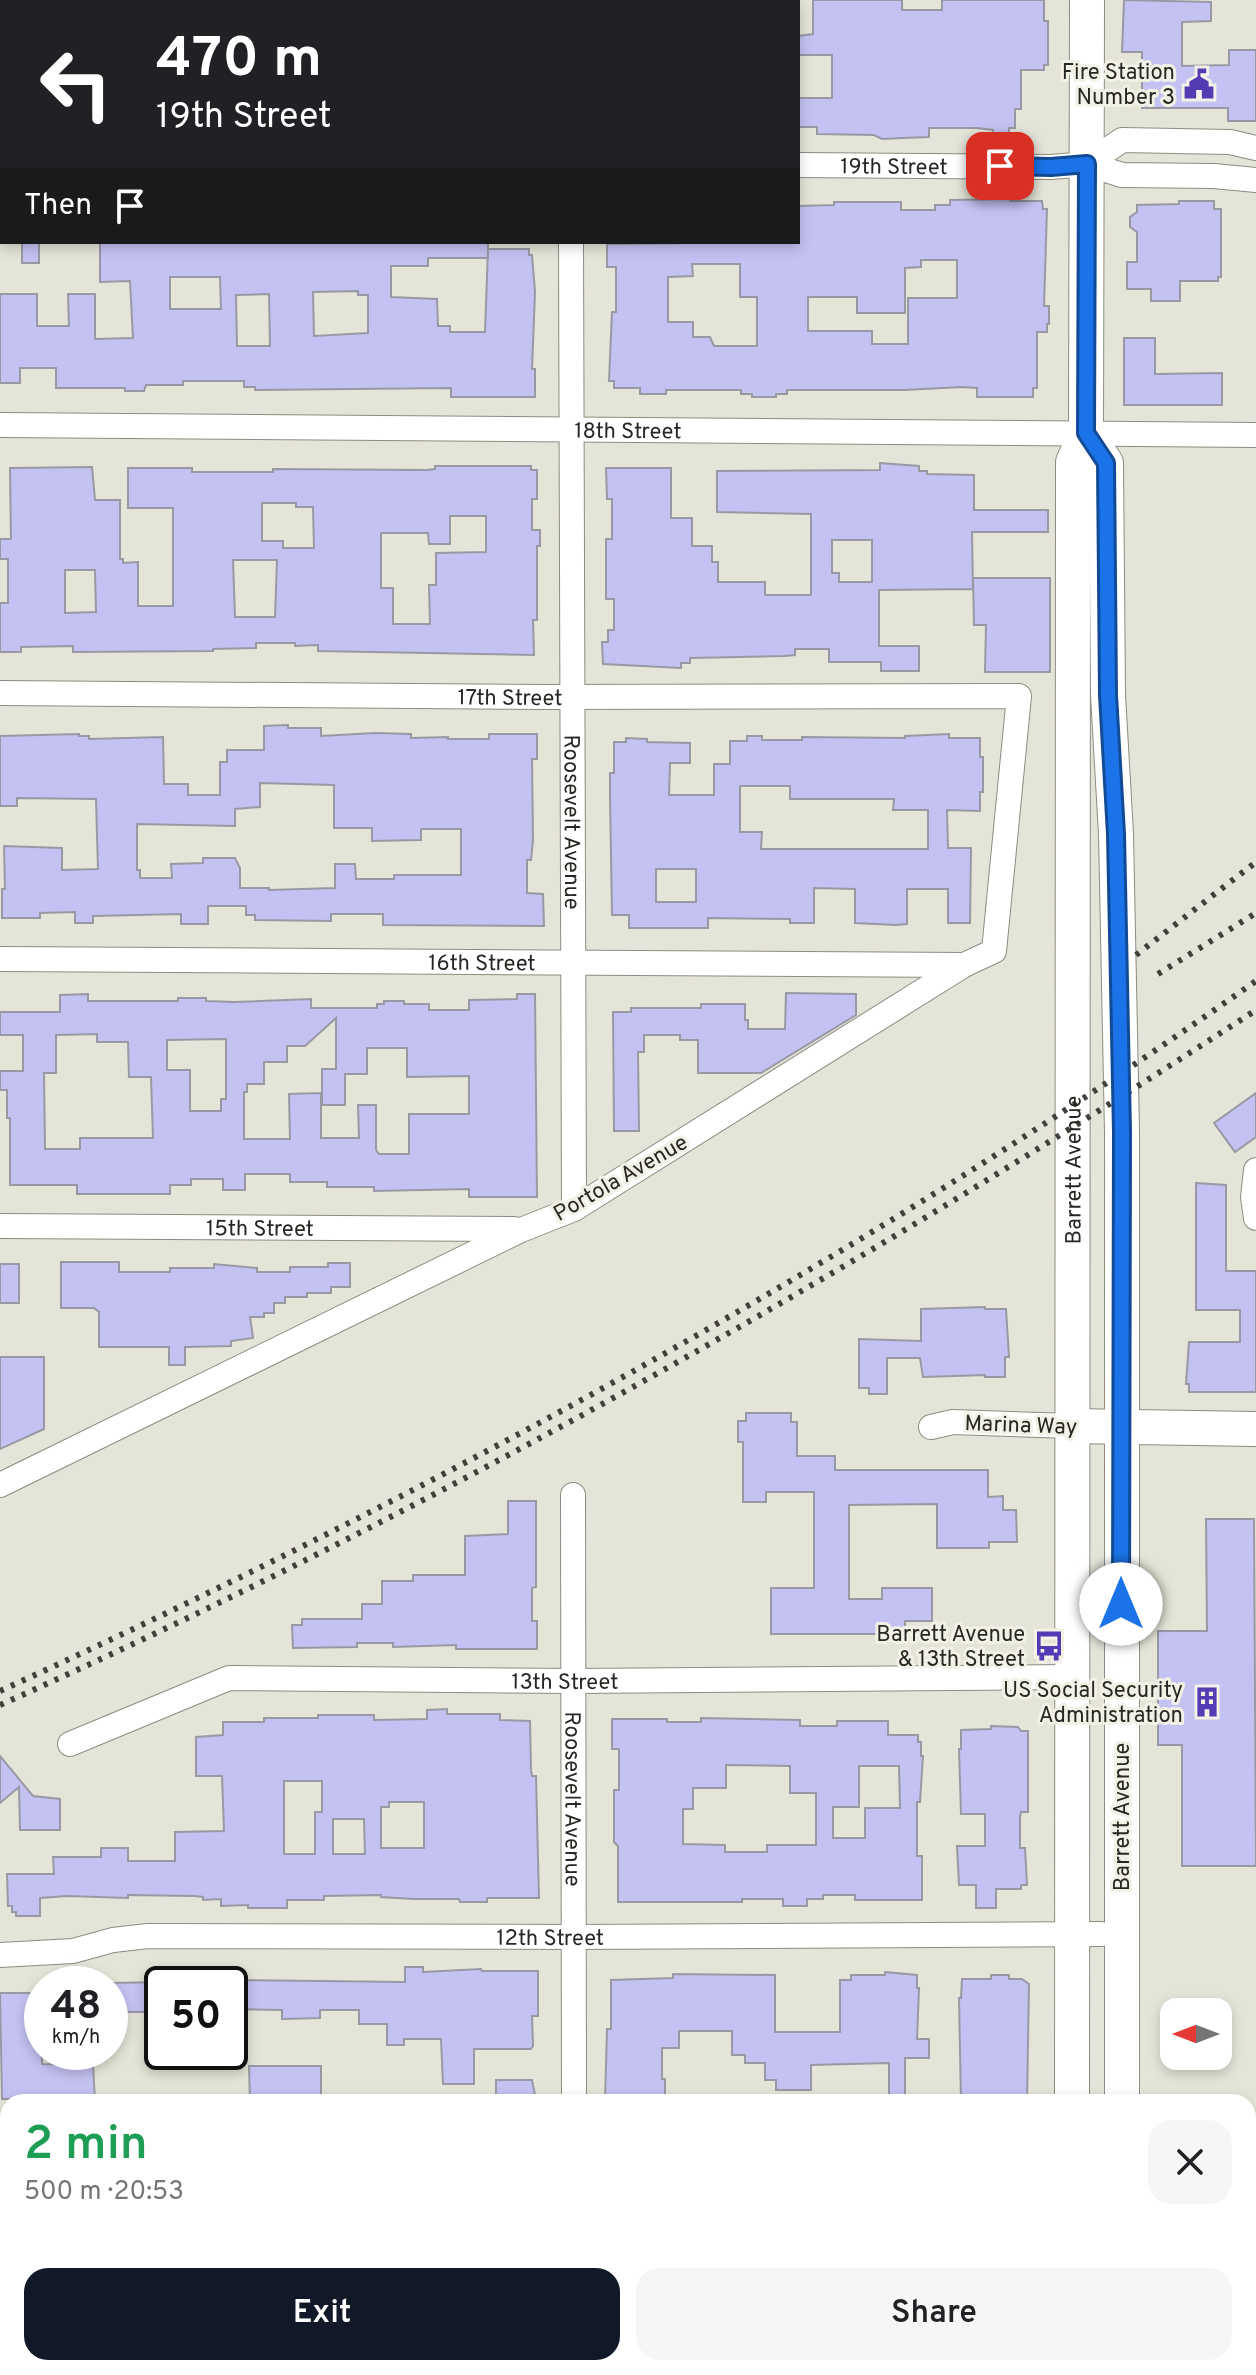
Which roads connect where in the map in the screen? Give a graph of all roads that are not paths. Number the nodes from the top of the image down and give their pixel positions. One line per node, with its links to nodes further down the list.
1 (1087, 0): 3 (main road, Barrett Avenue)
2 (1256, 148): 3 (street)
3 (1087, 164): 4 (street, 19th Street); 5 (street, 19th Street); 9 (main road, Barrett Avenue)
4 (800, 165)
5 (1256, 180)
6 (571, 244): 8 (street, Roosevelt Avenue)
7 (0, 425): 8 (street, 18th Street)
8 (572, 430): 9 (street, 18th Street); 13 (street, Roosevelt Avenue)
9 (1086, 433): 10 (street, 18th Street); 22 (main road, Barrett Avenue); 24 (main road, Barrett Avenue)
10 (1256, 435)
11 (0, 693): 13 (street, 17th Street)
12 (1019, 696): 13 (street, 17th Street); 16 (street, Portola Avenue)
13 (571, 697): 15 (street, Roosevelt Avenue)
14 (0, 959): 15 (street, 16th Street)
15 (573, 962): 16 (street, 16th Street); 18 (street, Roosevelt Avenue)
16 (964, 965): 18 (street, Portola Avenue)
17 (1256, 1170): 19 (street)
18 (574, 1209): 21 (street, Portola Avenue)
19 (1256, 1218)
20 (0, 1226): 21 (street, 15th Street)
21 (521, 1230): 26 (street, Portola Avenue)
22 (1071, 1426): 23 (street, Marina Way); 24 (main road, Marina Way); 28 (main road, Barrett Avenue)
23 (931, 1427)
24 (1121, 1427): 25 (main road, Marina Way); 36 (main road, Barrett Avenue)
25 (1256, 1429)
26 (0, 1485)
27 (573, 1495): 29 (street, Roosevelt Avenue)
28 (1071, 1677): 29 (street, 13th Street); 31 (main road, Barrett Avenue)
29 (574, 1681): 30 (street, 13th Street); 32 (street, Roosevelt Avenue)
30 (70, 1744)
31 (1086, 1934): 32 (street, 12th Street); 35 (main road, Barrett Avenue)
32 (573, 1937): 33 (street, 12th Street); 34 (street, Roosevelt Avenue)
33 (0, 1955)
34 (574, 2094)
35 (1073, 2094)
36 (1122, 2094)

